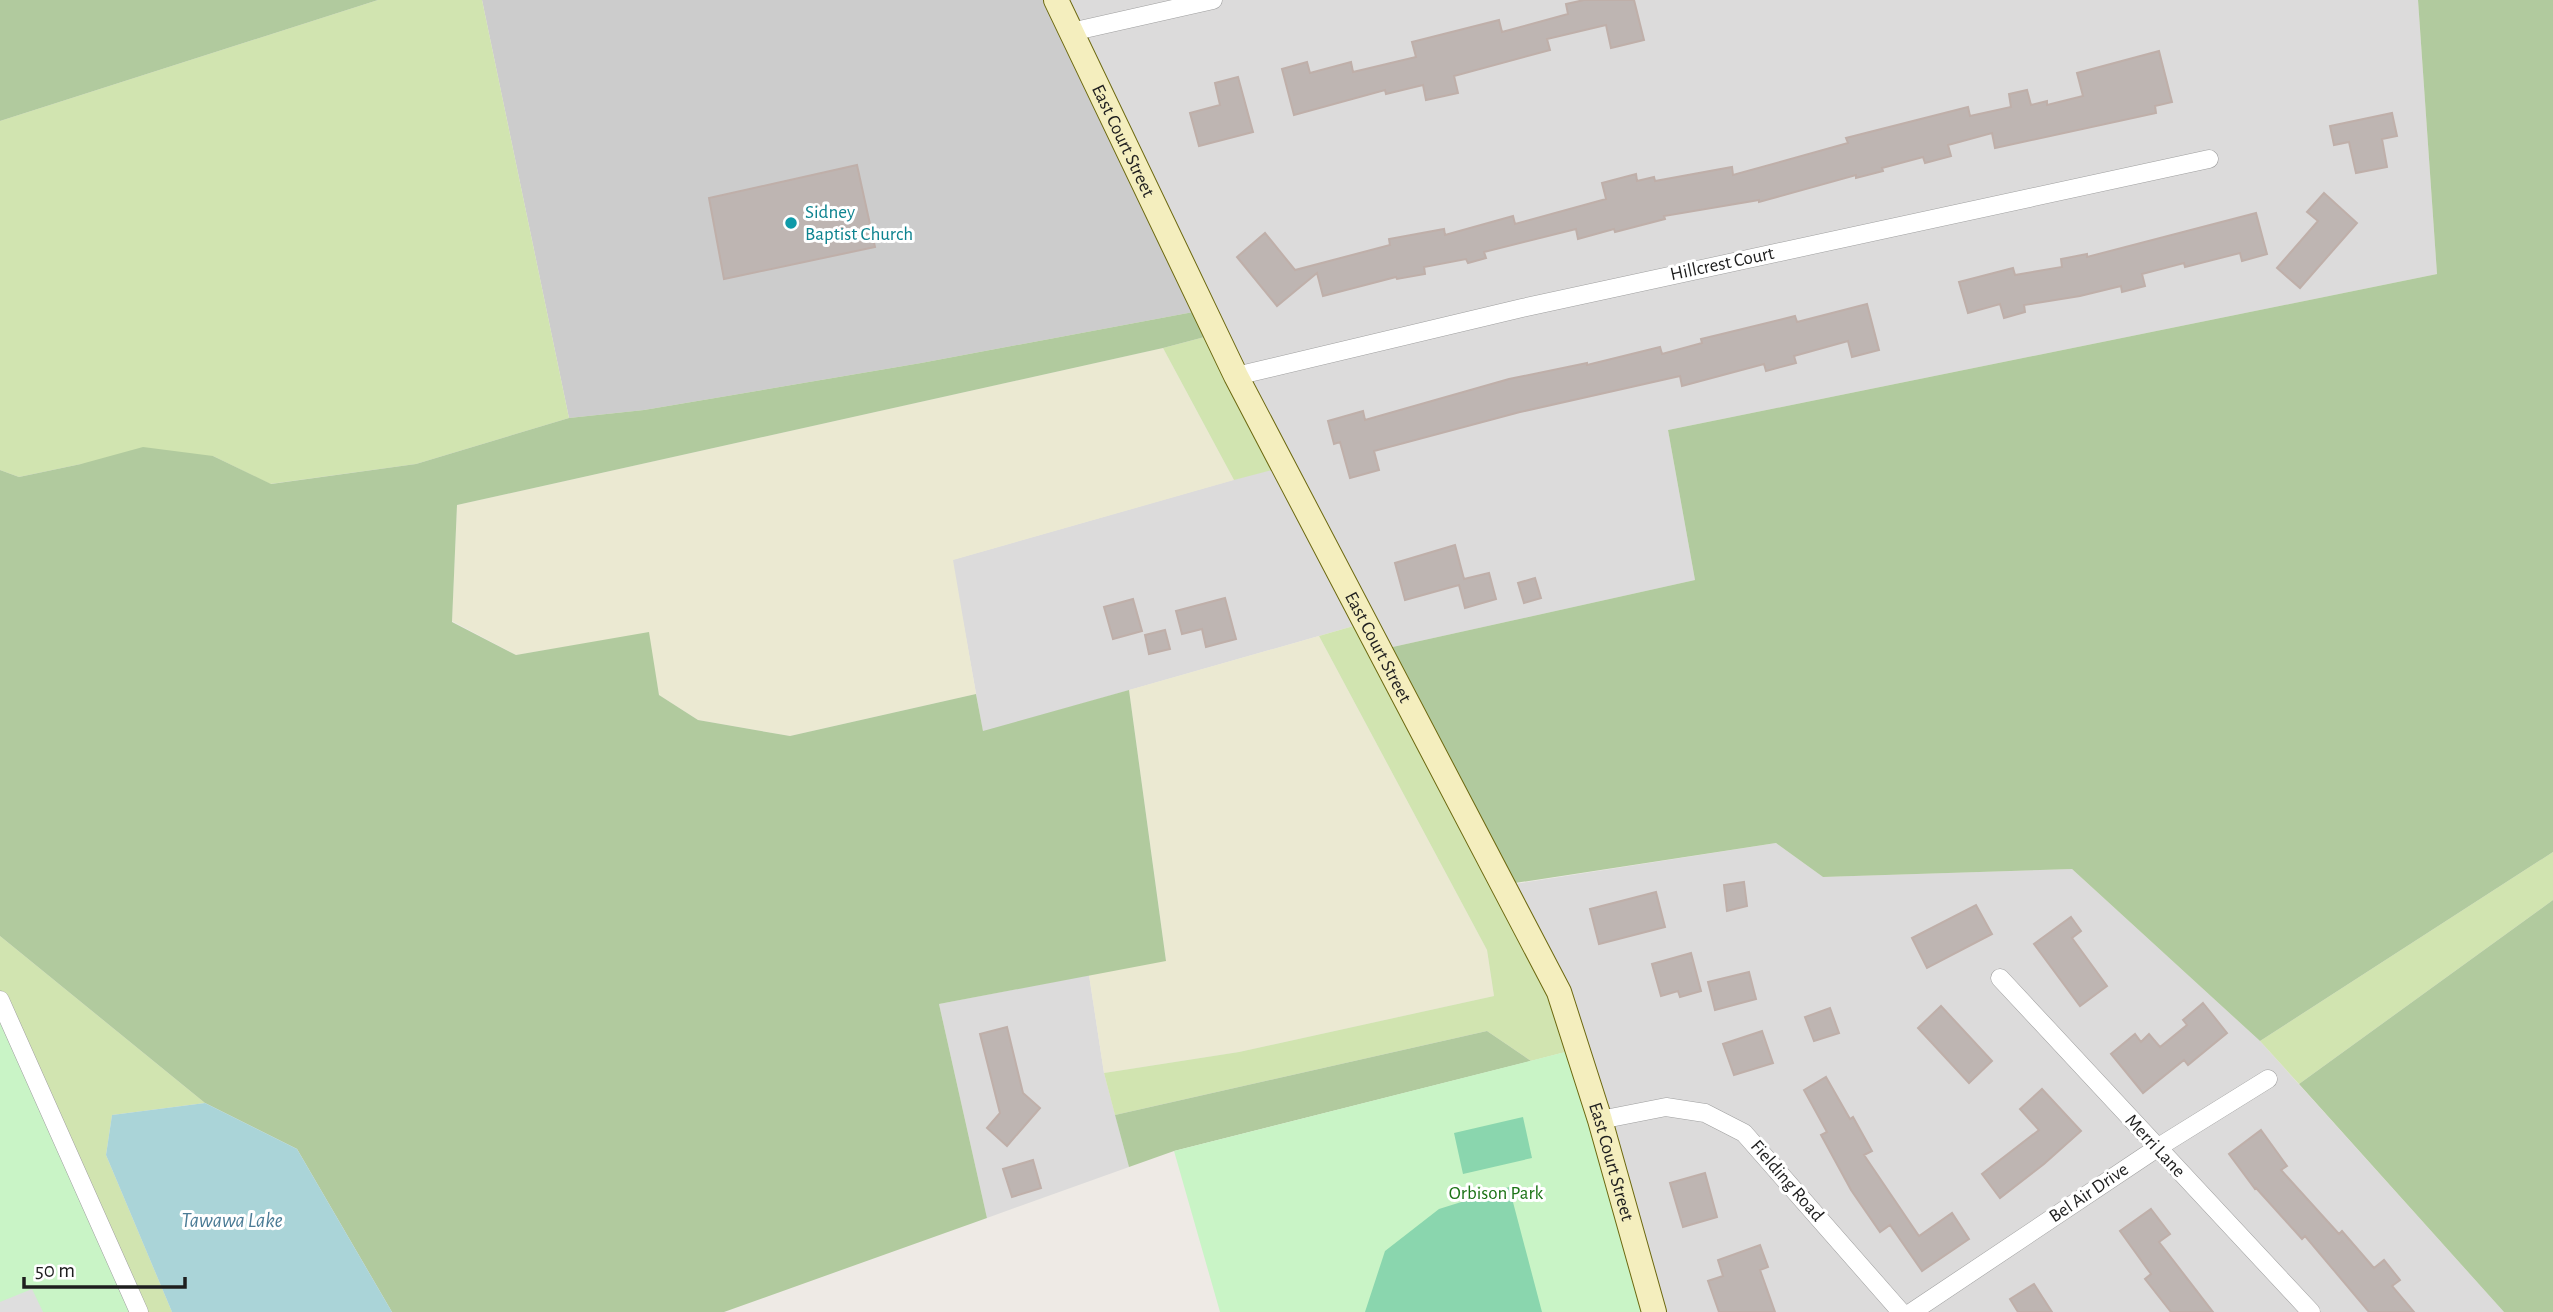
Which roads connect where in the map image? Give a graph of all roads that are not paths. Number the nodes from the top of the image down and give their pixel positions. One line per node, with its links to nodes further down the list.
1 (1056, 0): 3 (main road, East Court Street)
2 (1213, 0): 3 (street)
3 (1071, 32): 5 (main road, East Court Street)
4 (2209, 159): 5 (street, Hillcrest Court)
5 (1236, 376): 9 (main road, East Court Street)
6 (2000, 978): 10 (street, Merri Lane)
7 (0, 1000): 11 (street)
8 (2268, 1079): 10 (street, Bel Air Drive)
9 (1600, 1121): 12 (main road, East Court Street); 13 (street, Fielding Road)
10 (2157, 1147): 14 (street, Bel Air Drive); 15 (street, Merri Lane)
11 (139, 1312)
12 (1654, 1312)
13 (1901, 1312)
14 (1912, 1312)
15 (2311, 1312)

